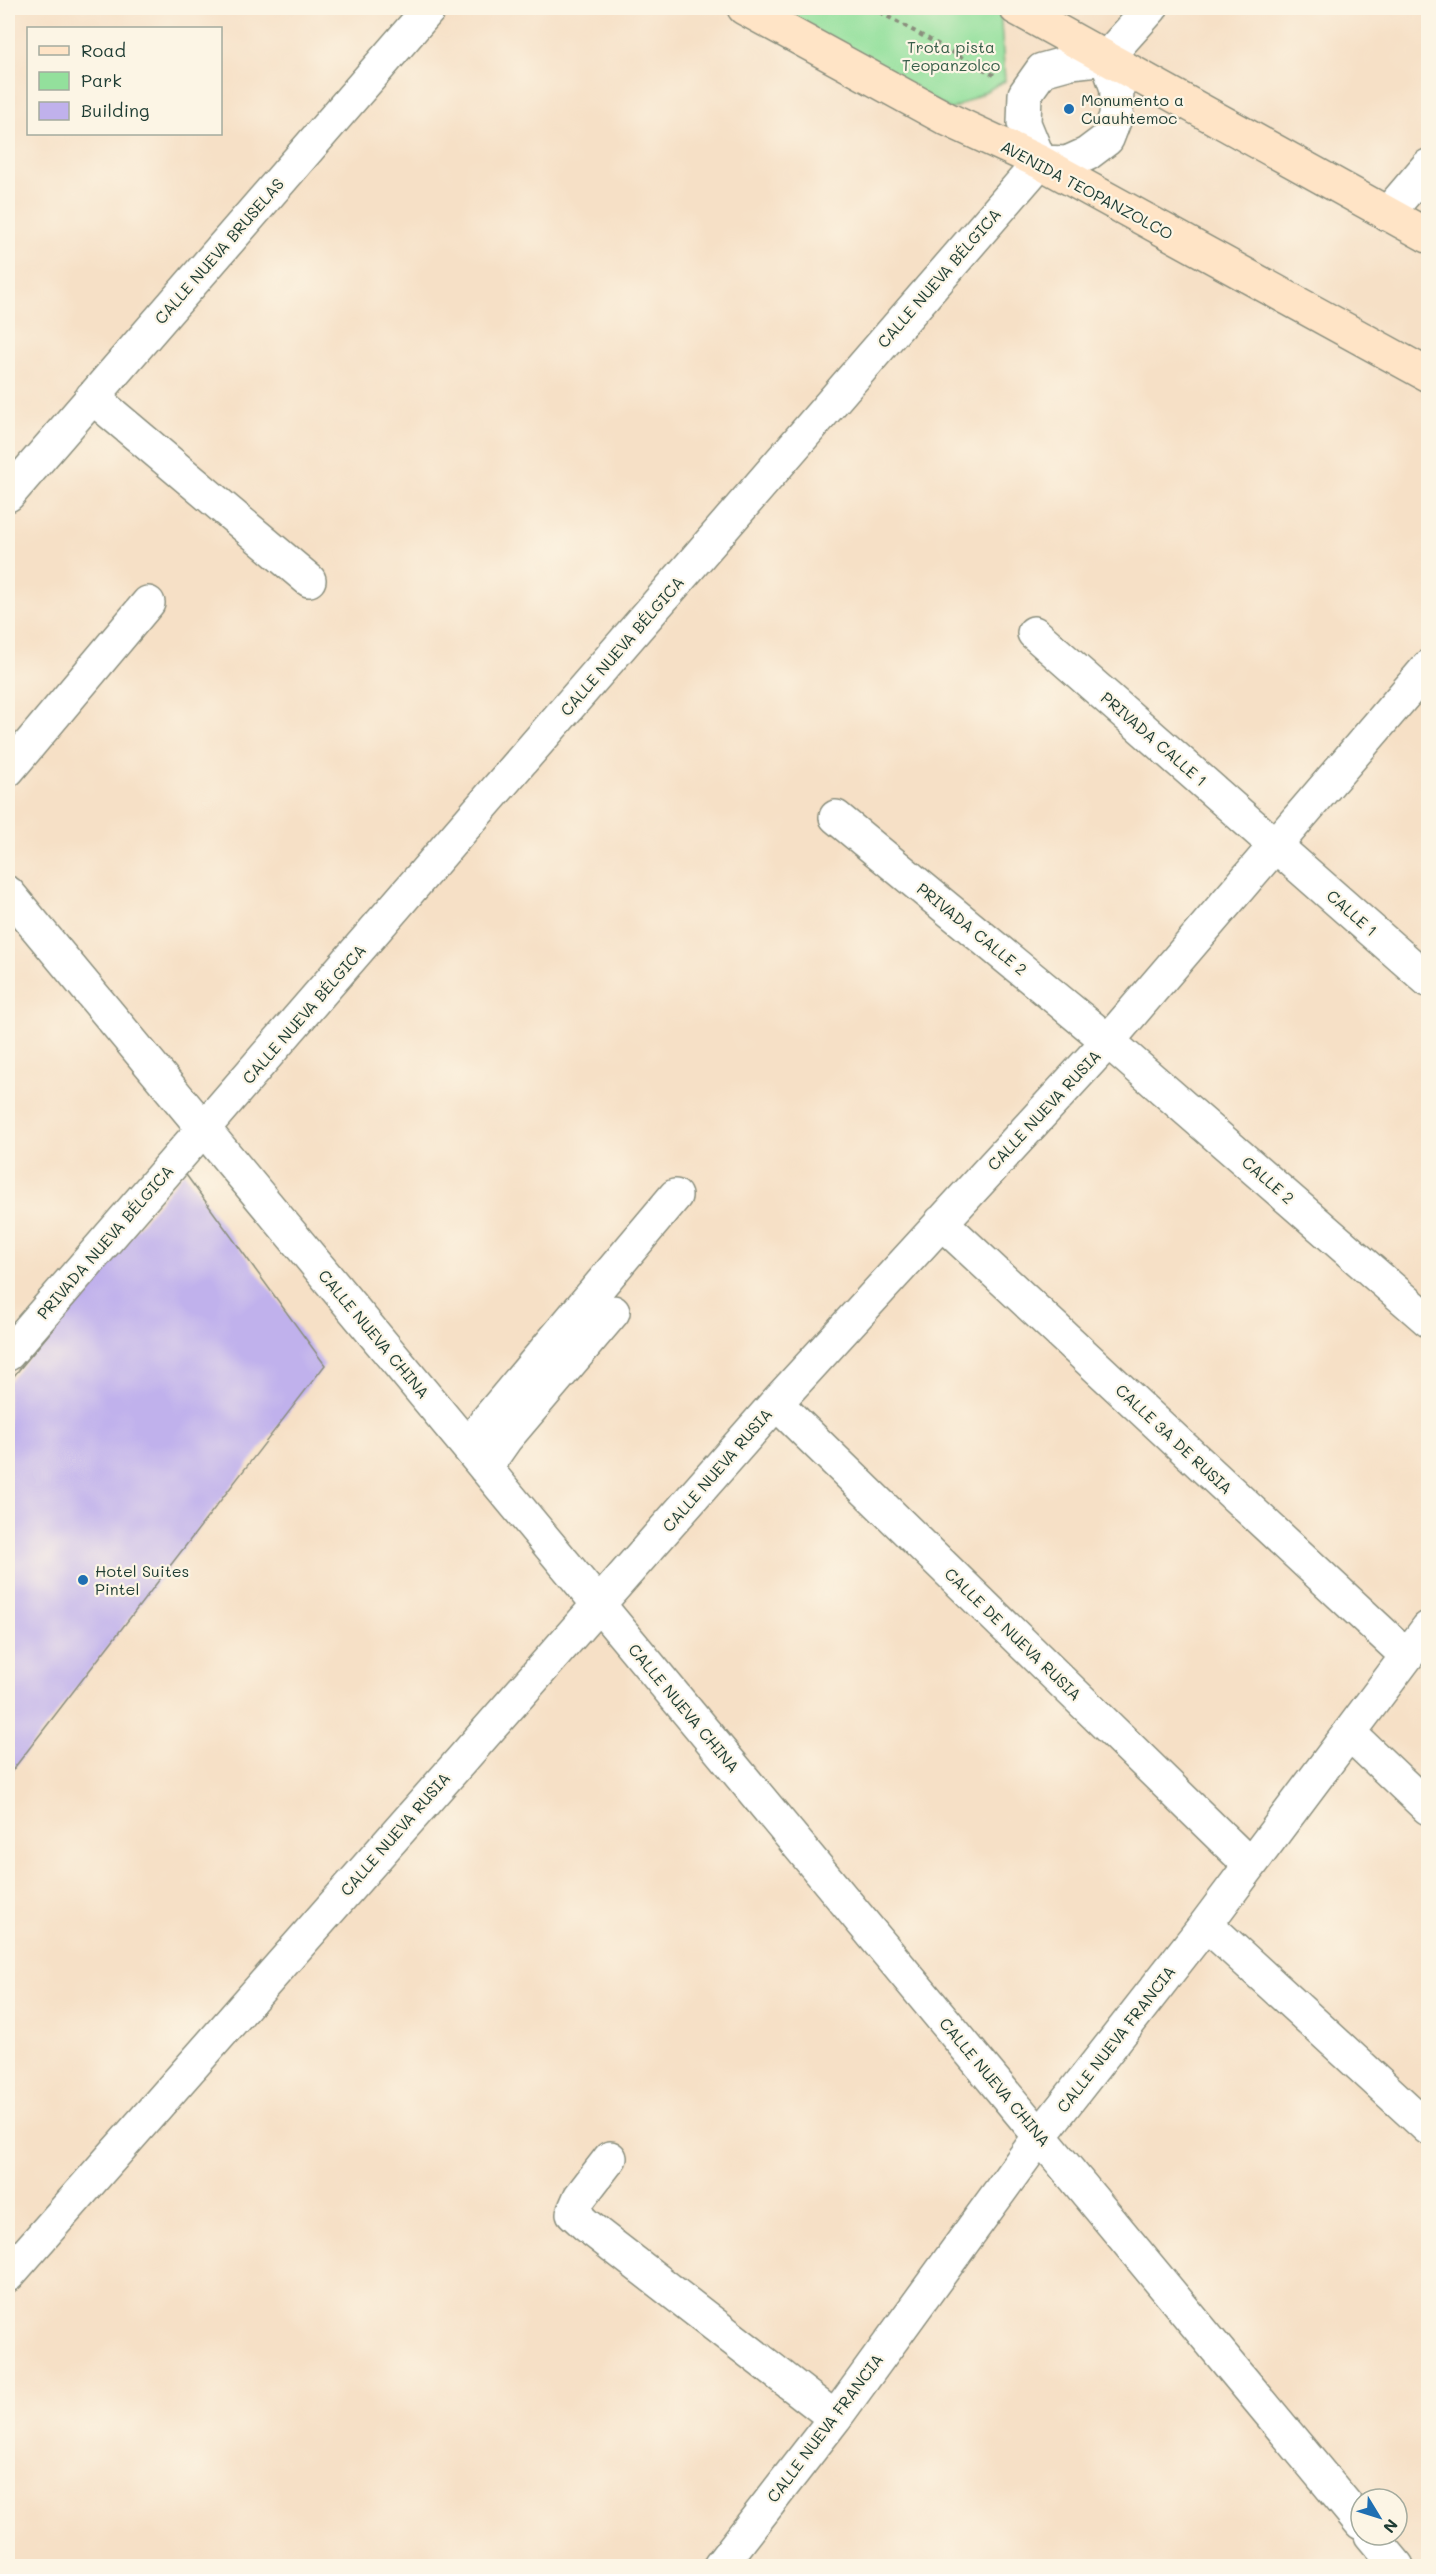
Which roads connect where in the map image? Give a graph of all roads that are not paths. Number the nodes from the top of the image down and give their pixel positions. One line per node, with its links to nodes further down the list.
1 (430, 8): 11 (street, CALLE NUEVA BRUSELAS)
2 (744, 8): 6 (main road, AVENIDA TEOPANZOLCO)
3 (1151, 8): 5 (street)
4 (1029, 11): 5 (main road)
5 (1106, 58): 6 (street); 6 (street); 8 (main road)
6 (1040, 162): 10 (main road, AVENIDA TEOPANZOLCO); 23 (street, CALLE NUEVA BÉLGICA)
7 (1428, 166): 8 (street)
8 (1387, 214): 9 (main road)
9 (1428, 236)
10 (1428, 375)
11 (92, 397): 12 (street, CALLE NUEVA BRUSELAS); 13 (street)
12 (8, 495)
13 (309, 580)
14 (148, 603): 17 (street)
15 (1034, 633): 19 (street, PRIVADA CALLE 1)
16 (1428, 667): 19 (street, CALLE NUEVA RUSIA)
17 (8, 770)
18 (836, 817): 22 (street, PRIVADA CALLE 2)
19 (1275, 845): 21 (street, CALLE 1); 22 (street, CALLE NUEVA RUSIA)
20 (8, 893): 23 (street, CALLE NUEVA CHINA)
21 (1428, 980)
22 (1108, 1041): 25 (street, CALLE NUEVA RUSIA); 27 (street, CALLE 2)
23 (203, 1130): 28 (street, PRIVADA NUEVA BÉLGICA); 30 (street, CALLE NUEVA CHINA)
24 (675, 1196): 30 (street)
25 (941, 1222): 29 (street, CALLE NUEVA RUSIA); 33 (street, CALLE 3A DE RUSIA)
26 (613, 1312): 30 (street)
27 (1428, 1320)
28 (8, 1354)
29 (776, 1403): 31 (street, CALLE NUEVA RUSIA); 36 (street, CALLE DE NUEVA RUSIA)
30 (476, 1458): 31 (street, CALLE NUEVA CHINA)
31 (599, 1605): 39 (street, CALLE NUEVA CHINA); 41 (street, CALLE NUEVA RUSIA)
32 (1428, 1628): 33 (street, CALLE NUEVA FRANCIA)
33 (1407, 1656): 34 (street, CALLE NUEVA FRANCIA)
34 (1349, 1734): 35 (street); 36 (street, CALLE NUEVA FRANCIA)
35 (1428, 1808)
36 (1250, 1866): 37 (street, CALLE NUEVA FRANCIA)
37 (1206, 1924): 38 (street); 39 (street, CALLE NUEVA FRANCIA)
38 (1428, 2128)
39 (1040, 2136): 42 (street, CALLE NUEVA FRANCIA); 43 (street, CALLE NUEVA CHINA)
40 (610, 2157): 42 (street)
41 (8, 2275)
42 (835, 2418): 45 (street, CALLE NUEVA FRANCIA)
43 (1349, 2509)
44 (1381, 2547): 46 (street)
45 (720, 2566)
46 (1397, 2566)

